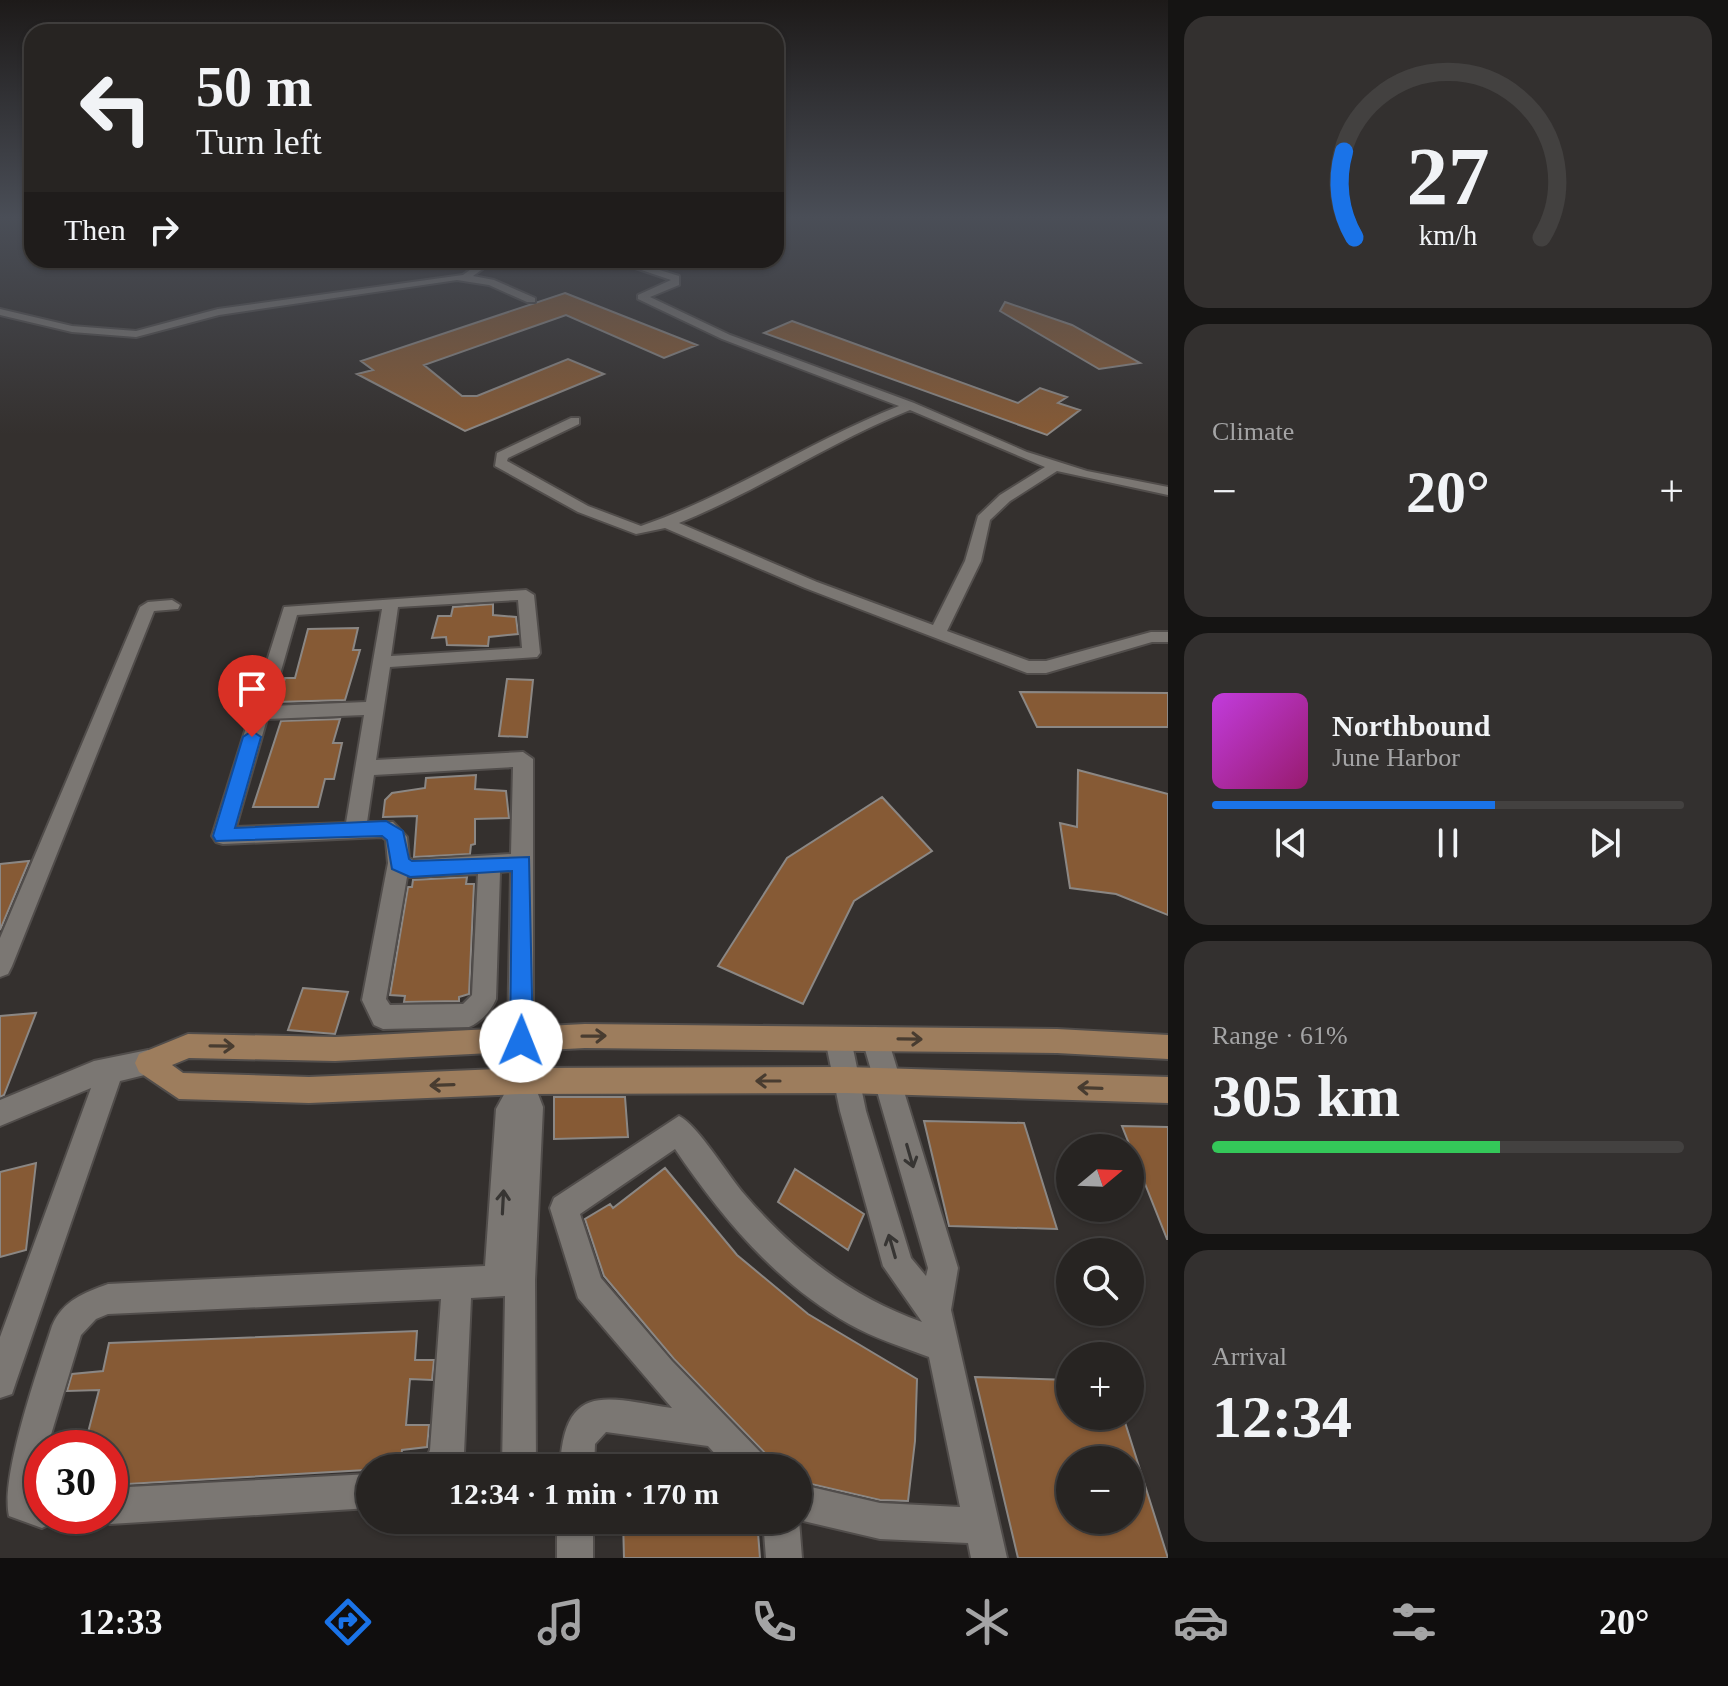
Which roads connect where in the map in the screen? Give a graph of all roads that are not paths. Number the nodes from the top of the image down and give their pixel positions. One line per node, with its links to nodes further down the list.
1 (372, 290): 5 (street)
2 (508, 290): 4 (street)
3 (660, 290): 6 (street)
4 (531, 300)
5 (0, 312)
6 (910, 406): 8 (street); 10 (street)
7 (575, 421): 10 (street)
8 (1055, 466): 9 (street); 13 (street)
9 (1168, 491)
10 (667, 523): 13 (street)
11 (391, 603): 15 (street); 15 (street); 17 (street)
12 (172, 605): 23 (street)
13 (938, 632): 14 (street)
14 (1168, 637)
15 (383, 662): 16 (street)
16 (375, 708): 17 (street); 18 (street)
17 (259, 713): 19 (street)
18 (365, 768): 19 (street); 20 (street)
19 (355, 831): 21 (street)
20 (522, 862): 22 (street); 26 (street)
21 (399, 863): 22 (street); 22 (street)
22 (489, 864)
23 (0, 966)
24 (838, 1039): 25 (street); 26 (street, one-way to 24); 30 (street)
25 (875, 1039): 27 (street, one-way to 27); 31 (street)
26 (521, 1041): 28 (street, one-way to 26); 32 (street)
27 (1168, 1047)
28 (148, 1063): 29 (street); 32 (street, one-way to 28)
29 (111, 1069): 34 (street); 39 (street)
30 (846, 1080): 31 (street); 32 (street, one-way to 32); 37 (street, one-way to 30)
31 (887, 1082): 33 (street, one-way to 31); 37 (street, one-way to 37)
32 (521, 1087): 35 (street)
33 (1168, 1090)
34 (0, 1113)
35 (509, 1280): 36 (street); 43 (street)
36 (457, 1281): 40 (street); 42 (street)
37 (935, 1310): 38 (street)
38 (942, 1346): 41 (street); 53 (street)
39 (0, 1382)
40 (36, 1430)
41 (718, 1431): 44 (street); 45 (street)
42 (446, 1454)
43 (518, 1454)
44 (577, 1454)
45 (739, 1454)
46 (24, 1469): 48 (street)
47 (356, 1492): 49 (street)
48 (24, 1505)
49 (128, 1505)
50 (812, 1505): 53 (street)
51 (575, 1534): 54 (street)
52 (782, 1534): 55 (street)
53 (985, 1542)
54 (575, 1558)
55 (784, 1558)

